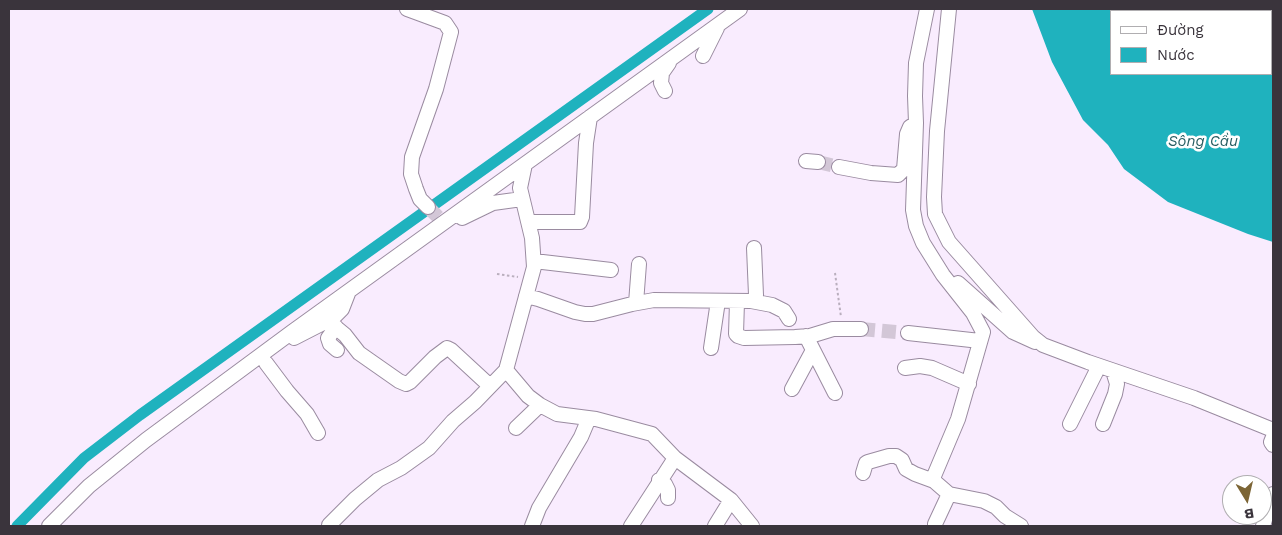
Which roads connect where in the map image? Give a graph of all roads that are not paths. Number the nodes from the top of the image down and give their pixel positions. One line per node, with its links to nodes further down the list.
1 (407, 9): 14 (street)
2 (740, 9): 5 (street)
3 (927, 9): 10 (street)
4 (949, 9): 34 (street)
5 (718, 25): 6 (street); 7 (street)
6 (703, 56)
7 (670, 60): 8 (street); 9 (street)
8 (665, 91)
9 (590, 117): 11 (street); 16 (street)
10 (916, 123): 12 (street); 18 (street)
11 (525, 164): 13 (street); 15 (street)
12 (839, 167)
13 (522, 199): 15 (street); 16 (street)
14 (428, 206)
15 (442, 220): 22 (street)
16 (529, 222): 19 (street)
17 (754, 248): 25 (street)
18 (934, 259): 33 (street); 34 (street)
19 (534, 261): 21 (street); 23 (street)
20 (639, 264): 26 (street)
21 (611, 270)
22 (350, 290): 28 (street); 32 (street)
23 (526, 296): 26 (street); 41 (street)
24 (718, 301): 25 (street); 26 (street); 35 (street)
25 (744, 301): 27 (street); 31 (street)
26 (636, 303)
27 (789, 319)
28 (332, 324): 32 (street); 36 (street); 45 (street)
29 (861, 329): 31 (street)
30 (908, 333): 33 (street)
31 (806, 336): 37 (street)
32 (283, 338): 38 (street); 43 (street)
33 (980, 341): 44 (street)
34 (1043, 345): 39 (street)
35 (711, 348)
36 (336, 350)
37 (813, 350): 46 (street); 47 (street)
38 (266, 363): 43 (street); 54 (street)
39 (1099, 366): 42 (street); 50 (street)
40 (905, 368): 44 (street)
41 (506, 370): 45 (street); 48 (street)
42 (1112, 371): 51 (street); 53 (street)
43 (233, 375): 66 (street)
44 (969, 384): 60 (street)
45 (490, 386): 67 (street)
46 (792, 389)
47 (835, 393)
48 (540, 405): 49 (street); 52 (street)
49 (589, 418): 57 (street); 68 (street)
50 (1070, 424)
51 (1103, 424)
52 (516, 428)
53 (1273, 430)
54 (318, 434)
55 (1273, 437): 56 (street)
56 (1273, 445)
57 (675, 458): 59 (street); 64 (street)
58 (863, 473): 60 (street)
59 (660, 480): 63 (street); 69 (street)
60 (934, 481): 61 (street)
61 (948, 494): 65 (street); 72 (street)
62 (1273, 494): 73 (street)
63 (668, 498)
64 (731, 500): 70 (street); 71 (street)
65 (935, 524)
66 (49, 526)
67 (329, 526)
68 (532, 526)
69 (631, 526)
70 (715, 526)
71 (752, 526)
72 (1021, 526)
73 (1263, 526)

